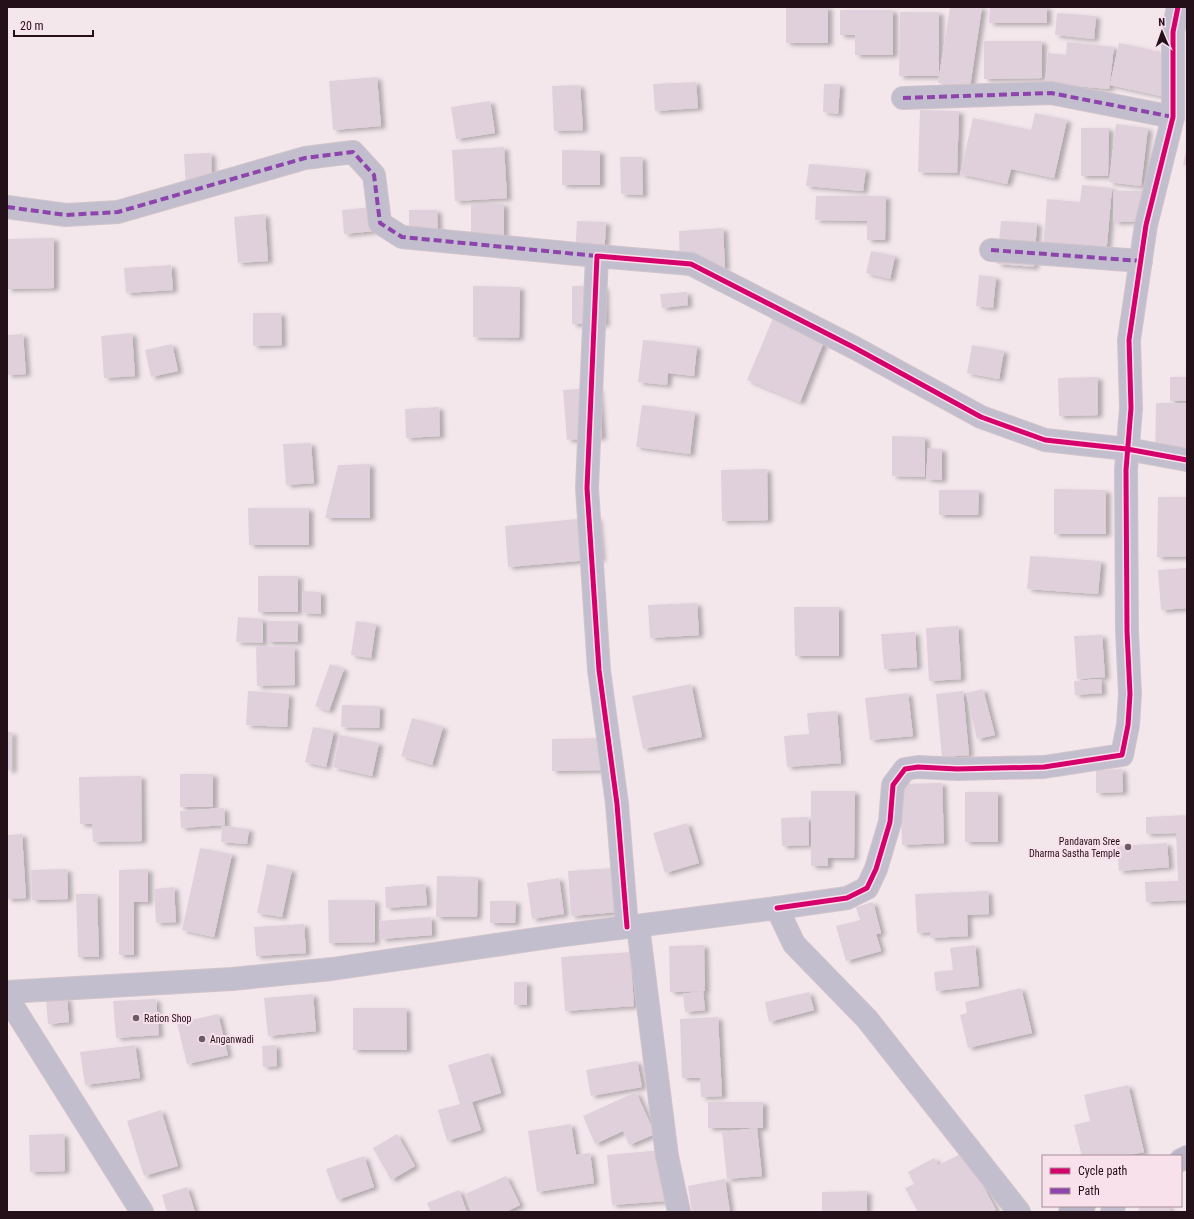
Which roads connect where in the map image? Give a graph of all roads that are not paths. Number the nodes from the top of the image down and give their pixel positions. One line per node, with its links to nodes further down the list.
1 (1178, 7): 3 (street)
2 (903, 98): 3 (street)
3 (1173, 117): 7 (street)
4 (7, 207): 6 (street)
5 (991, 250): 7 (street)
6 (597, 256): 8 (street); 11 (street)
7 (1141, 261): 8 (street)
8 (1127, 449): 9 (street); 10 (street)
9 (1187, 460)
10 (777, 908): 11 (street); 17 (street)
11 (632, 926): 12 (street); 16 (street)
12 (7, 992)
13 (7, 997): 15 (street)
14 (1082, 1207): 18 (main road)
15 (142, 1212)
16 (679, 1212)
17 (1019, 1212)
18 (1070, 1212)

